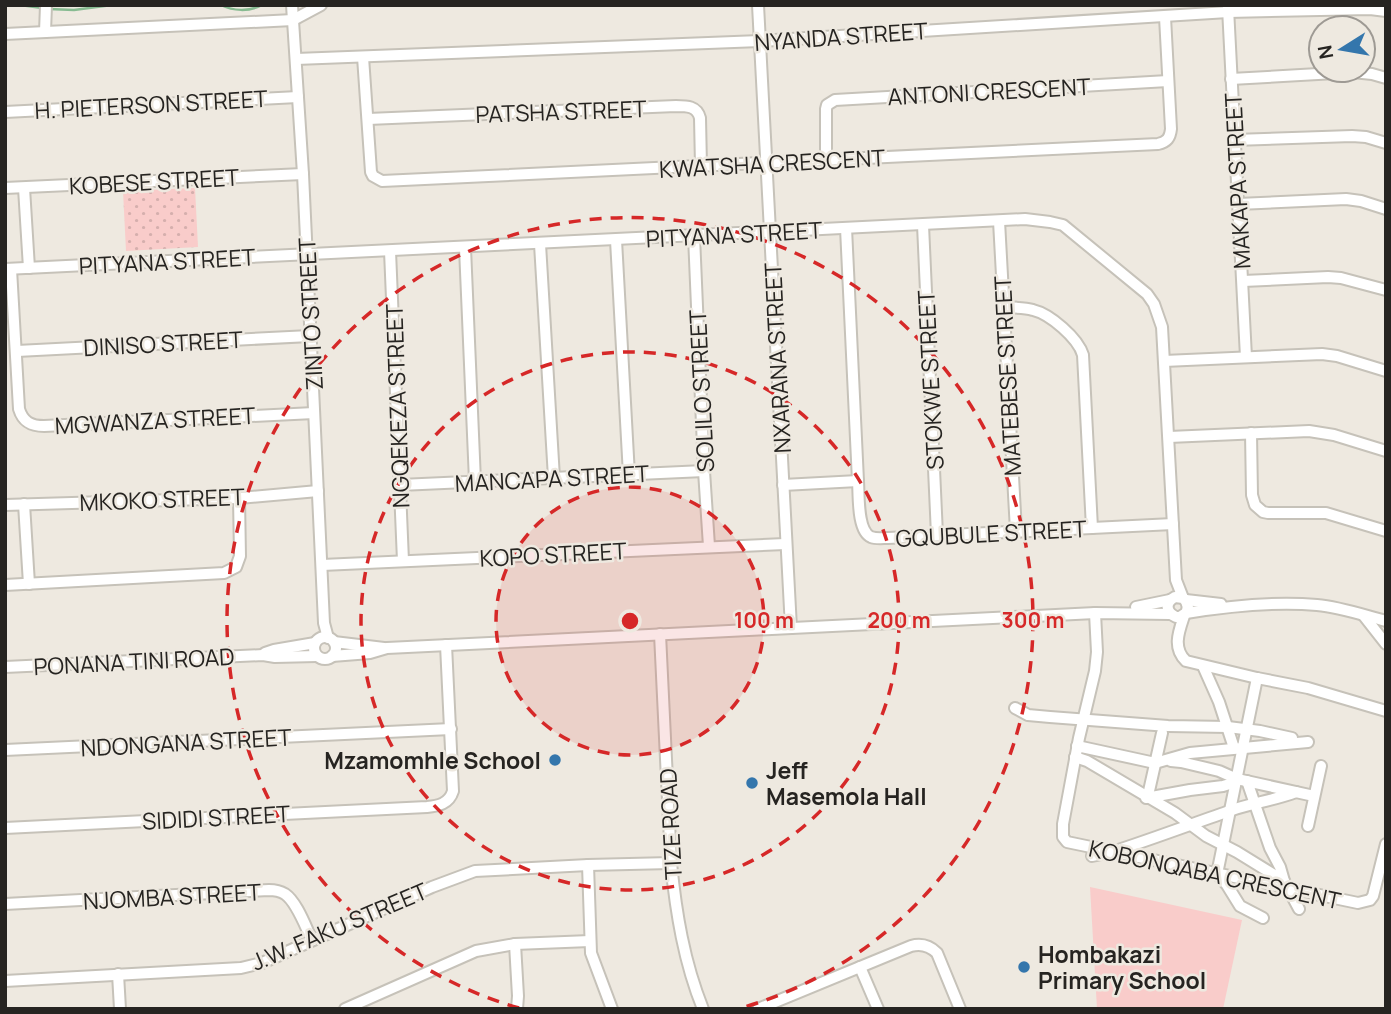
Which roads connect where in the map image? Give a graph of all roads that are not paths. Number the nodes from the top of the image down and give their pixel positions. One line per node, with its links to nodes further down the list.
1 (46, 5): 9 (street)
2 (292, 5): 8 (street, ZINTO STREET)
3 (321, 5): 8 (street)
4 (758, 5): 11 (street, NXARANA STREET)
5 (1228, 9): 6 (street, NYANDA STREET); 7 (street, NYANDA STREET); 15 (street, MAKAPA STREET)
6 (1386, 11)
7 (1165, 17): 11 (street, NYANDA STREET); 16 (street, KWATSHA CRESCENT)
8 (293, 20): 9 (street); 13 (street, ZINTO STREET)
9 (46, 32): 10 (street)
10 (5, 34)
11 (760, 41): 12 (street, NYANDA STREET); 23 (street, NXARANA STREET)
12 (363, 57): 13 (street, NYANDA STREET); 19 (street, KWATSHA CRESCENT)
13 (296, 59): 17 (street, ZINTO STREET)
14 (1386, 78): 15 (street)
15 (1231, 79): 20 (street, MAKAPA STREET)
16 (1168, 81): 22 (street, ANTONI CRESCENT); 22 (street, KWATSHA CRESCENT)
17 (298, 97): 18 (street, H. PIETERSON STREET); 25 (street, ZINTO STREET)
18 (5, 112)
19 (368, 119): 24 (street, PATSHA STREET); 24 (street, KWATSHA CRESCENT)
20 (1234, 140): 21 (street); 28 (street, MAKAPA STREET)
21 (1386, 143)
22 (826, 160): 23 (street, KWATSHA CRESCENT)
23 (767, 164): 24 (street, KWATSHA CRESCENT); 33 (street, NXARANA STREET)
24 (701, 166)
25 (303, 174): 27 (street, KOBESE STREET); 39 (street, ZINTO STREET)
26 (5, 188): 27 (street, KOBESE STREET)
27 (24, 188): 40 (street)
28 (1238, 204): 29 (street); 42 (street, MAKAPA STREET)
29 (1386, 209)
30 (999, 221): 31 (street, PITYANA STREET); 44 (street, MATEBESE STREET); 48 (street, PITYANA STREET)
31 (923, 225): 32 (street, PITYANA STREET); 69 (street, STOKWE STREET)
32 (846, 228): 33 (street, PITYANA STREET); 58 (street, GQUBULE STREET)
33 (771, 232): 34 (street, PITYANA STREET); 60 (street, NXARANA STREET)
34 (694, 236): 35 (street, PITYANA STREET); 54 (street, SOLILO STREET)
35 (616, 240): 36 (street, PITYANA STREET); 55 (street)
36 (540, 244): 37 (street, PITYANA STREET); 56 (street)
37 (465, 248): 38 (street, PITYANA STREET); 57 (street)
38 (390, 251): 39 (street, PITYANA STREET); 59 (street, NGQEKEZA STREET)
39 (307, 254): 40 (street, PITYANA STREET); 45 (street, ZINTO STREET)
40 (29, 268): 41 (street, PITYANA STREET)
41 (8, 269): 46 (street, MGWANZA STREET)
42 (1242, 281): 43 (street); 47 (street, MAKAPA STREET)
43 (1386, 290)
44 (1004, 307): 66 (street); 67 (street, MATEBESE STREET)
45 (310, 336): 46 (street, DINISO STREET); 50 (street, ZINTO STREET)
46 (17, 351): 50 (street, MGWANZA STREET)
47 (1246, 357): 48 (street); 49 (street)
48 (1164, 361): 52 (street, PITYANA STREET)
49 (1386, 371)
50 (314, 412): 61 (street, ZINTO STREET)
51 (1251, 433): 52 (street); 53 (street); 68 (street)
52 (1169, 437): 65 (street, PITYANA STREET)
53 (1386, 451)
54 (704, 471): 55 (street, MANCAPA STREET); 71 (street, SOLILO STREET)
55 (629, 475): 56 (street, MANCAPA STREET)
56 (554, 478): 57 (street, MANCAPA STREET)
57 (475, 481): 59 (street, MANCAPA STREET)
58 (858, 481): 60 (street); 69 (street, GQUBULE STREET)
59 (400, 485): 72 (street, NGQEKEZA STREET)
60 (783, 485): 70 (street, NXARANA STREET)
61 (318, 491): 62 (street, MKOKO STREET); 73 (street, ZINTO STREET)
62 (239, 498): 63 (street, MKOKO STREET); 74 (street)
63 (24, 504): 64 (street, MKOKO STREET); 74 (street)
64 (5, 505)
65 (1173, 524): 66 (street, GQUBULE STREET); 76 (street, PITYANA STREET)
66 (1092, 528): 67 (street, GQUBULE STREET)
67 (1016, 531): 69 (street, GQUBULE STREET)
68 (1386, 531)
69 (937, 535)
70 (785, 544): 71 (street, KOPO STREET); 83 (street, NXARANA STREET)
71 (709, 546): 72 (street, KOPO STREET)
72 (403, 561): 73 (street, KOPO STREET)
73 (321, 565): 85 (street, ZINTO STREET)
74 (29, 584): 75 (street)
75 (5, 585)
76 (1177, 599): 77 (street, PONANA TINI ROAD); 78 (street, PONANA TINI ROAD); 80 (street); 80 (street)
77 (1236, 606): 80 (street, PONANA TINI ROAD); 81 (street, PONANA TINI ROAD)
78 (1113, 612): 79 (street, PONANA TINI ROAD); 80 (street, PONANA TINI ROAD)
79 (1095, 613): 83 (street, PONANA TINI ROAD); 97 (street, KOBONQABA CRESCENT)
80 (1178, 614): 92 (street)
81 (1363, 615): 82 (street, PONANA TINI ROAD); 86 (street)
82 (1386, 621)
83 (791, 628): 84 (street, PONANA TINI ROAD)
84 (660, 634): 87 (street, PONANA TINI ROAD); 122 (street, TIZE ROAD)
85 (325, 640): 88 (street, PONANA TINI ROAD); 89 (street, PONANA TINI ROAD); 90 (street); 91 (street)
86 (1386, 644)
87 (446, 645): 88 (street, PONANA TINI ROAD); 99 (street)
88 (387, 649): 91 (street, PONANA TINI ROAD)
89 (263, 654): 90 (street, PONANA TINI ROAD); 93 (street, PONANA TINI ROAD)
90 (317, 656): 91 (street)
91 (332, 656)
92 (1203, 666): 94 (street); 98 (street)
93 (5, 667)
94 (1257, 678): 96 (street); 100 (street)
95 (1015, 708): 97 (street)
96 (1386, 711)
97 (1083, 720): 98 (street); 106 (street, KOBONQABA CRESCENT)
98 (1228, 727): 100 (street); 104 (street)
99 (450, 729): 105 (street, NDONGANA STREET); 117 (street, SIDIDI STREET)
100 (1247, 729): 102 (street); 104 (street)
101 (1162, 733): 107 (street)
102 (1292, 738)
103 (1308, 742): 104 (street)
104 (1238, 748): 107 (street); 109 (street)
105 (5, 750)
106 (1076, 751): 107 (street); 111 (street); 120 (street, KOBONQABA CRESCENT)
107 (1159, 762): 109 (street); 111 (street)
108 (1321, 766): 112 (street)
109 (1240, 781): 110 (street); 111 (street); 113 (street); 114 (street)
110 (1296, 792): 112 (street); 113 (street)
111 (1147, 796): 115 (street)
112 (1314, 796): 116 (street)
113 (1254, 803): 114 (street); 125 (street)
114 (1230, 811): 115 (street); 119 (street)
115 (1191, 825): 119 (street); 120 (street)
116 (1308, 826)
117 (5, 828)
118 (1386, 844): 125 (street, KOBONQABA CRESCENT)
119 (1223, 845): 124 (street); 125 (street)
120 (1112, 852): 121 (street); 124 (street, KOBONQABA CRESCENT)
121 (1092, 856)
122 (671, 863): 123 (street, J.W. FAKU STREET); 140 (street, TIZE ROAD)
123 (588, 865): 129 (street, J.W. FAKU STREET); 130 (street)
124 (1217, 874): 125 (street, KOBONQABA CRESCENT); 128 (street)
125 (1286, 885): 127 (street)
126 (5, 904): 129 (street, NJOMBA STREET)
127 (1299, 909)
128 (1263, 918)
129 (312, 940): 133 (street, J.W. FAKU STREET)
130 (590, 941): 131 (street); 139 (street)
131 (515, 944): 137 (street); 138 (street)
132 (860, 967): 135 (street); 143 (street); 144 (street)
133 (118, 974): 134 (street, J.W. FAKU STREET); 136 (street)
134 (5, 981)
135 (789, 996): 141 (street); 142 (street)
136 (120, 1009)
137 (345, 1009)
138 (517, 1009)
139 (612, 1009)
140 (703, 1009)
141 (758, 1009)
142 (794, 1009)
143 (878, 1009)
144 (960, 1009)

